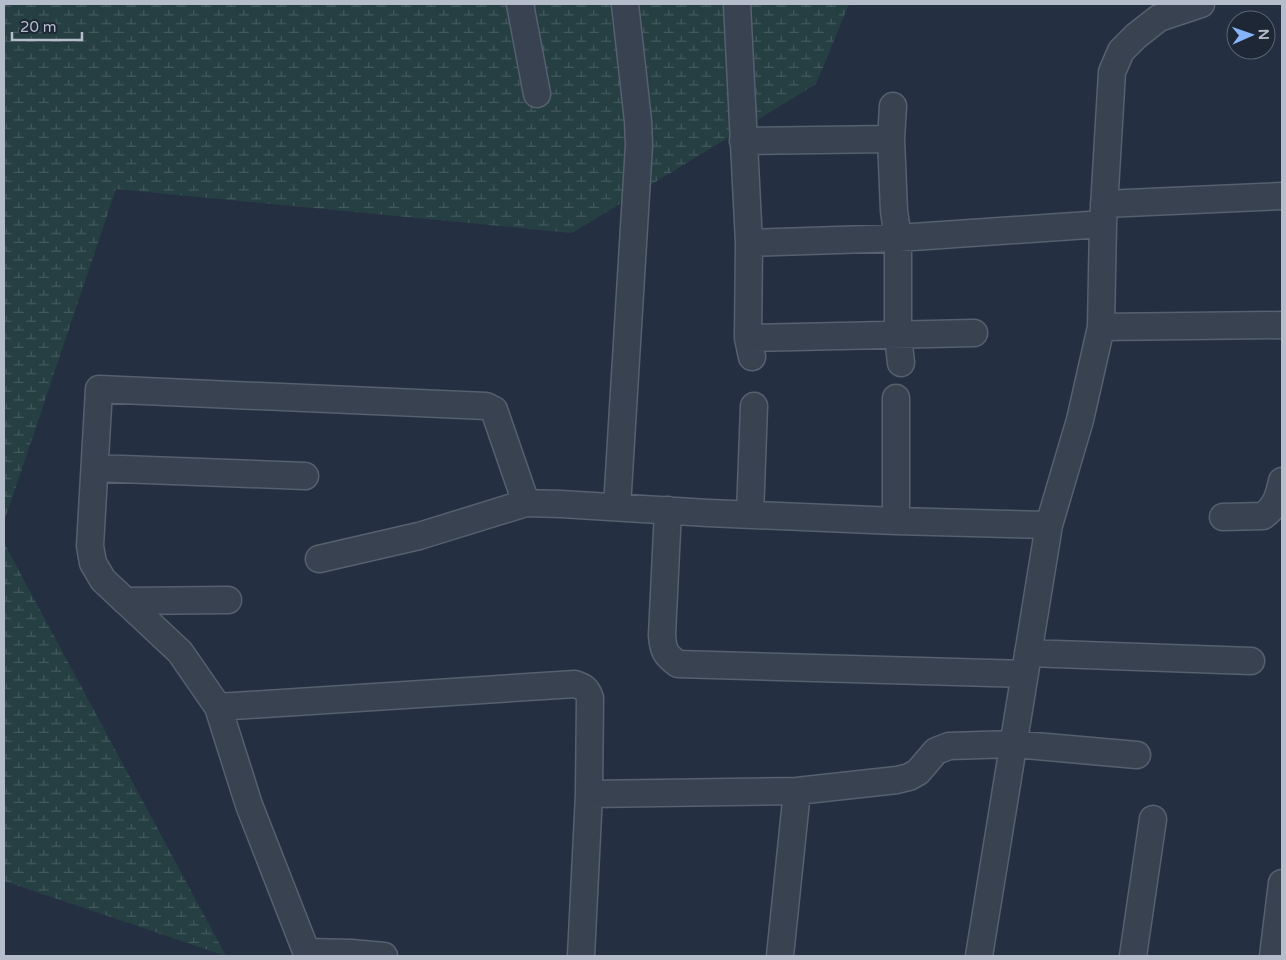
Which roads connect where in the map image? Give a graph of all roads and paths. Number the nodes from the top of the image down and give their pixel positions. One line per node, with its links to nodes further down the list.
1 (520, 4): 5 (street)
2 (625, 4): 24 (street)
3 (737, 4): 8 (street)
4 (1201, 4): 10 (street)
5 (537, 94)
6 (893, 106): 7 (street)
7 (891, 139): 8 (street); 11 (street)
8 (743, 141): 12 (street)
9 (1282, 196): 10 (street)
10 (1103, 214): 11 (street); 14 (street)
11 (898, 238): 12 (street); 16 (street)
12 (749, 243): 16 (street)
13 (1282, 325): 14 (street)
14 (1102, 327): 29 (street)
15 (974, 333): 16 (street)
16 (898, 335): 17 (street)
17 (901, 363)
18 (896, 398): 28 (street)
19 (754, 406): 26 (street)
20 (95, 468): 21 (street); 23 (street); 32 (street)
21 (304, 476)
22 (1282, 481): 27 (street)
23 (526, 503): 24 (street); 30 (street)
24 (617, 507): 25 (street)
25 (668, 510): 26 (street); 34 (street)
26 (750, 515): 28 (street)
27 (1224, 517)
28 (896, 521): 29 (street)
29 (1049, 525): 34 (street)
30 (319, 558)
31 (228, 600): 32 (street)
32 (125, 601): 35 (street)
33 (1251, 661): 34 (street)
34 (1026, 663): 36 (street)
35 (218, 706): 39 (street); 42 (street)
36 (1013, 744): 37 (street); 38 (street); 46 (street)
37 (1137, 755)
38 (797, 791): 39 (street); 45 (street)
39 (589, 794): 44 (street)
40 (1153, 819): 47 (street)
41 (1282, 883): 48 (street)
42 (307, 954): 43 (street)
43 (384, 956)
44 (581, 956)
45 (780, 956)
46 (979, 956)
47 (1133, 956)
48 (1273, 956)

